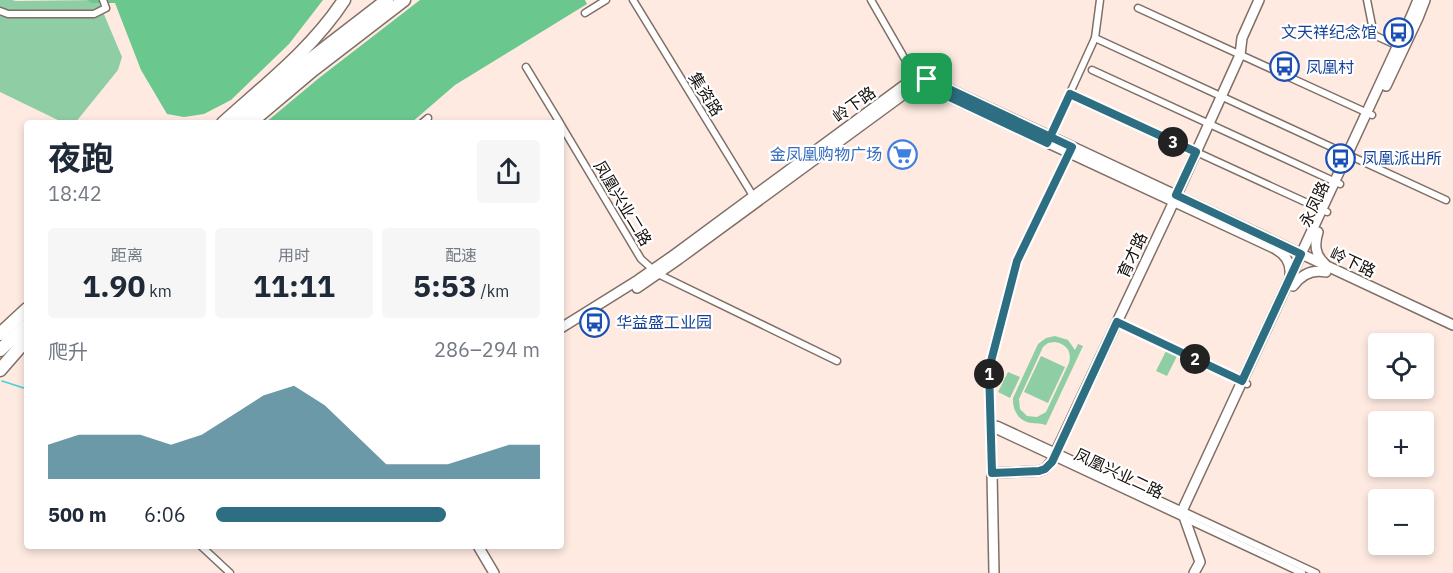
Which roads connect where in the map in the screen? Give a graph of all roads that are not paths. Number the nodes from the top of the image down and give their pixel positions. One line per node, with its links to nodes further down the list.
1 (103, 0): 13 (street)
2 (344, 0): 25 (highway)
3 (387, 0): 26 (highway)
4 (404, 0): 27 (highway)
5 (606, 0): 14 (street)
6 (633, 0): 38 (street, 集资路)
7 (871, 0): 20 (street)
8 (1100, 0): 15 (street)
9 (1259, 0): 17 (street, 育才路)
10 (1367, 0): 16 (street)
11 (1423, 2): 16 (street, 永凤路); 23 (street, 永凤路)
12 (1138, 8): 17 (street)
13 (0, 11)
14 (585, 13)
15 (1095, 38): 21 (street); 22 (street)
16 (1398, 46): 23 (street, 永凤路)
17 (1240, 55): 22 (street, 育才路); 23 (street)
18 (526, 67): 29 (street, 凤凰兴业二路)
19 (1092, 70): 30 (street)
20 (919, 82): 32 (street, 岭下路); 38 (street, 岭下路)
21 (1070, 94): 32 (street); 34 (street)
22 (1221, 96): 30 (street, 育才路); 35 (street)
23 (1370, 114): 35 (street, 永凤路)
24 (428, 118): 28 (street)
25 (226, 120)
26 (237, 120)
27 (254, 120)
28 (426, 120)
29 (558, 120)
30 (1208, 124): 34 (street, 育才路); 36 (street)
31 (564, 131): 45 (street, 凤凰兴业二路)
32 (1049, 140): 33 (street, 岭下路)
33 (1071, 150): 37 (street, 岭下路); 60 (street)
34 (1196, 152): 37 (street, 育才路); 40 (street)
35 (1350, 156): 36 (street, 永凤路); 39 (street)
36 (1337, 183): 40 (street, 永凤路)
37 (1175, 198): 42 (street, 岭下路); 48 (street, 育才路)
38 (755, 199): 45 (street, 岭下路)
39 (1446, 200)
40 (1324, 211): 41 (street, 永凤路)
41 (1315, 231): 42 (street); 43 (street, 永凤路); 44 (street)
42 (1278, 246): 43 (street, 岭下路); 46 (street)
43 (1302, 258): 44 (street, 岭下路); 46 (street, 永凤路)
44 (1328, 270): 46 (street); 49 (street, 岭下路); 52 (street, 岭下路)
45 (656, 272): 50 (street, 岭下路); 53 (street, 岭下路); 57 (street, 凤凰兴业二路)
46 (1290, 284): 59 (street, 永凤路)
47 (24, 312): 54 (highway)
48 (1117, 322): 59 (street); 61 (street, 育才路)
49 (1453, 325)
50 (564, 326)
51 (24, 328): 56 (highway)
52 (1453, 331)
53 (564, 333)
54 (0, 334)
55 (24, 342): 58 (highway)
56 (0, 350)
57 (837, 361)
58 (0, 370)
59 (1245, 383): 63 (street, 永凤路)
60 (990, 424): 61 (street, 凤凰兴业二路); 62 (street)
61 (1055, 454): 62 (street); 63 (street, 凤凰兴业二路)
62 (992, 473): 70 (street)
63 (1185, 514): 71 (street); 72 (street, 凤凰兴业二路); 73 (street, 凤凰兴业二路)
64 (204, 549): 67 (street)
65 (480, 549): 68 (street)
66 (487, 549): 69 (street)
67 (230, 573)
68 (494, 573)
69 (501, 573)
70 (994, 573)
71 (1194, 573)
72 (1302, 573)
73 (1316, 573)

